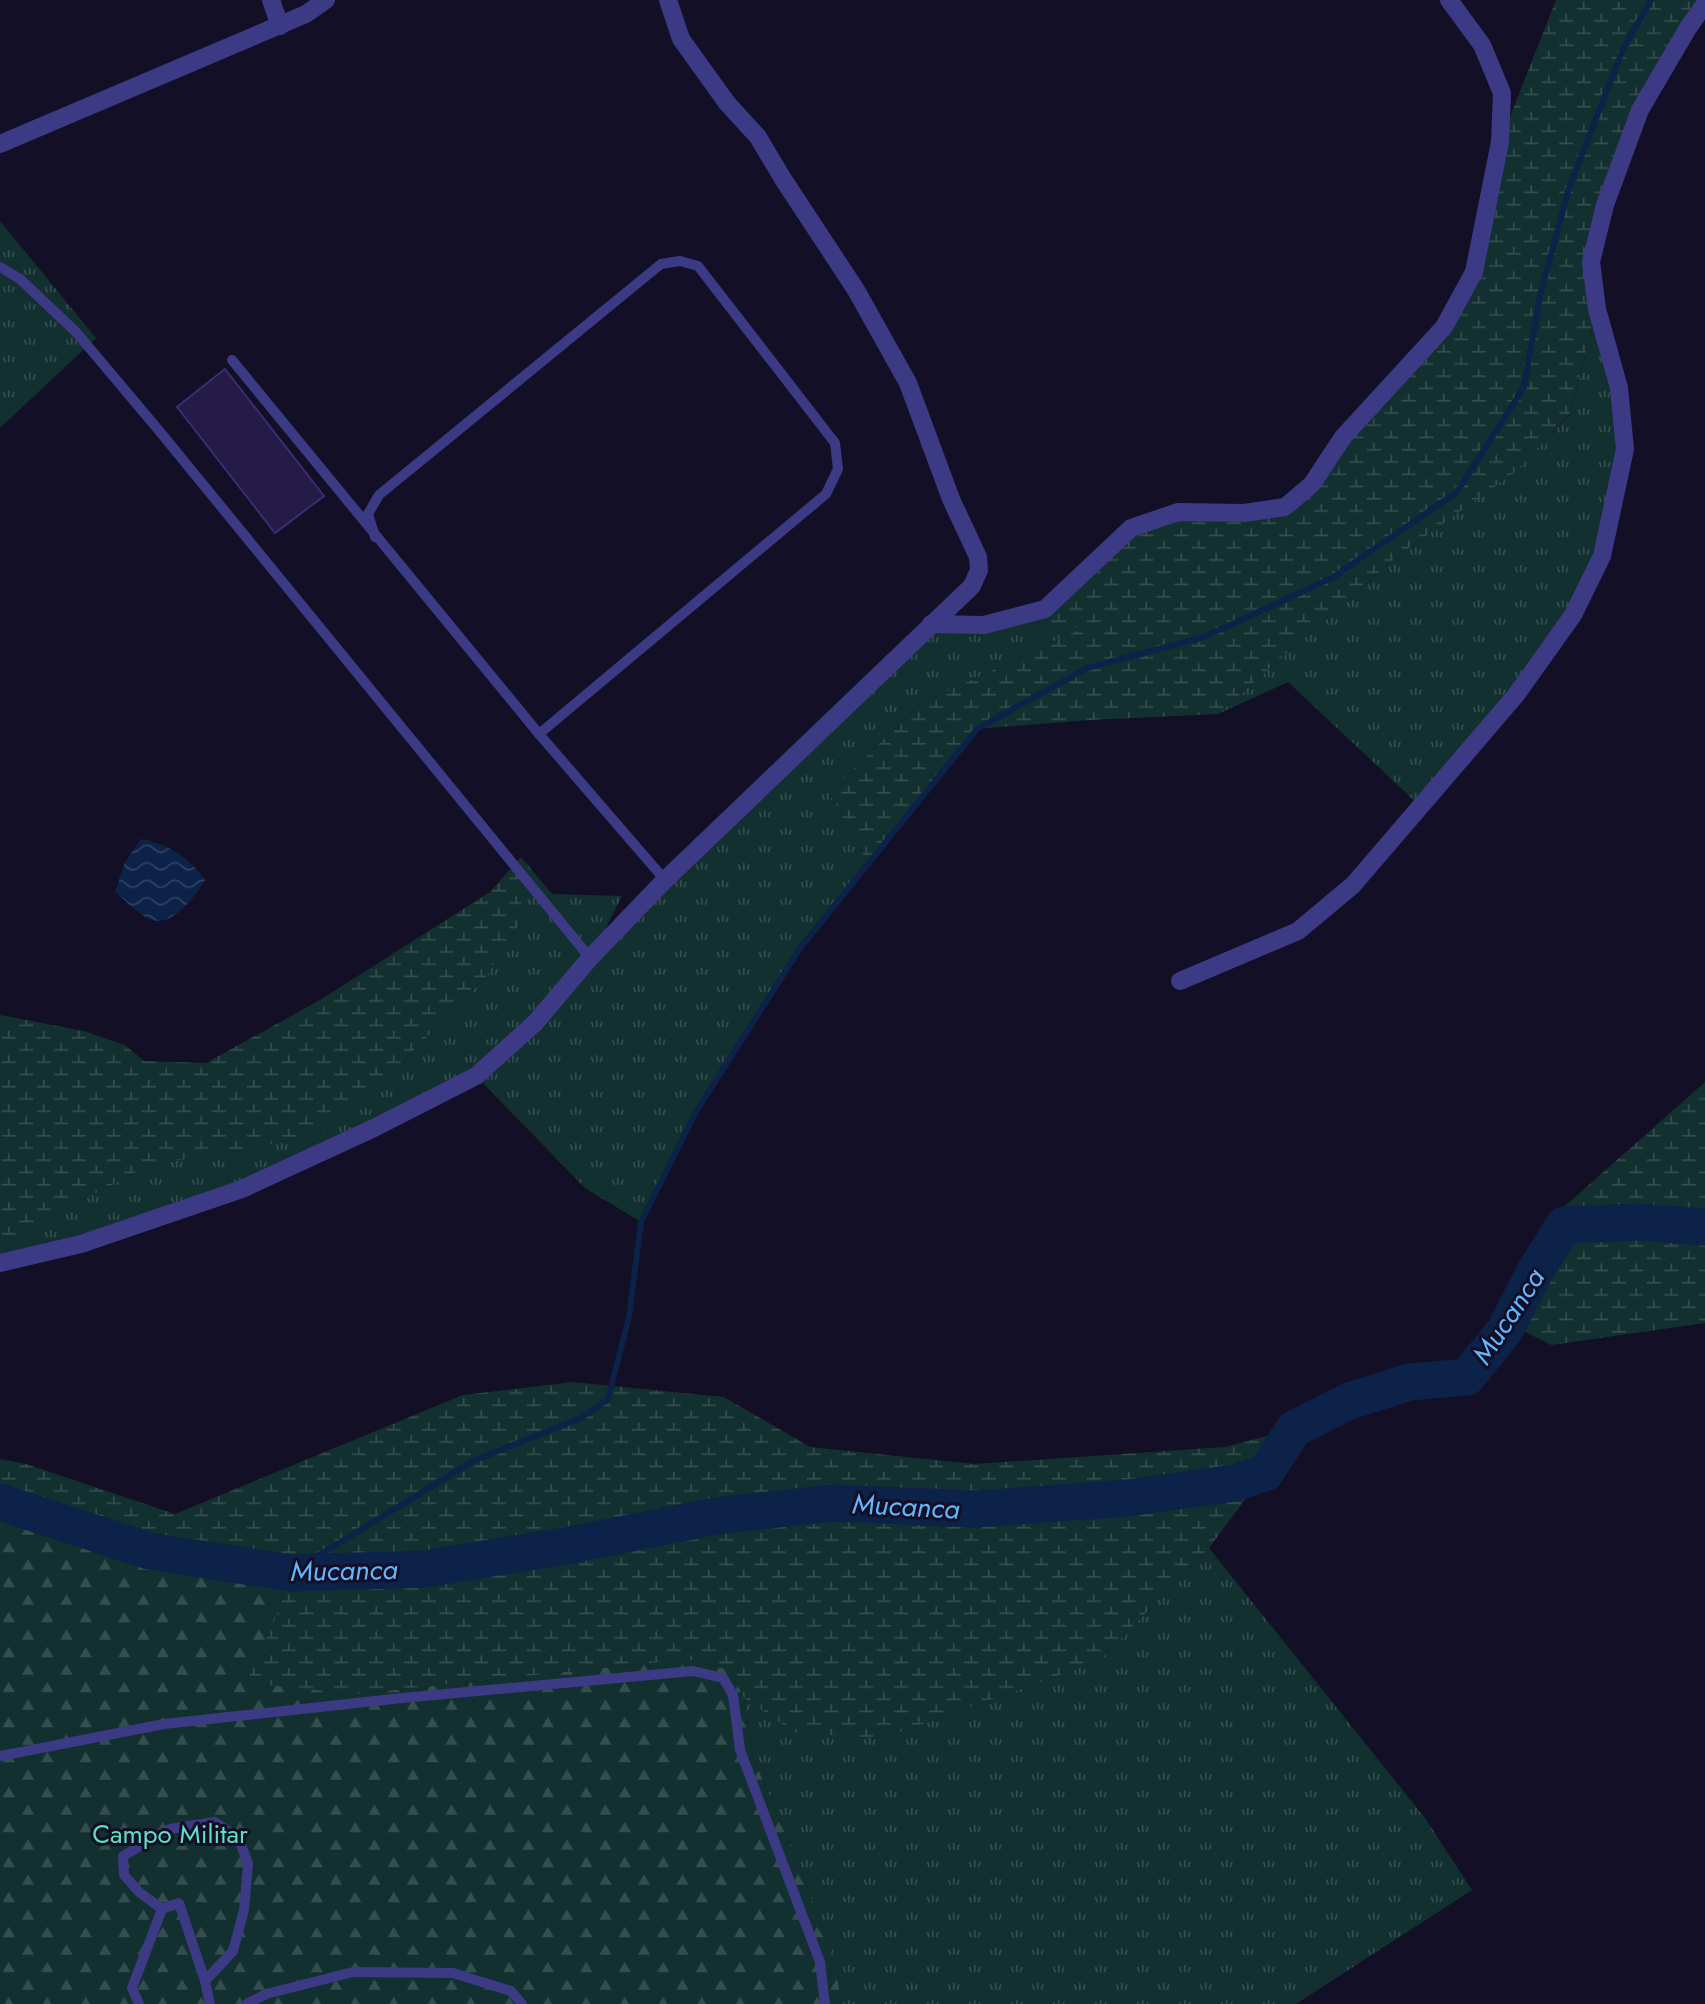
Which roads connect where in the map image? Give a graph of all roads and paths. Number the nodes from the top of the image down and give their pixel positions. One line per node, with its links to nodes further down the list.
1 (271, 0): 6 (street)
2 (326, 0): 6 (street)
3 (668, 0): 11 (street)
4 (1448, 0): 11 (street)
5 (1705, 4): 15 (street)
6 (280, 26): 7 (street)
7 (0, 144)
8 (0, 267): 14 (lane)
9 (232, 360): 10 (lane)
10 (376, 537): 12 (lane); 12 (lane)
11 (931, 624): 13 (street)
12 (539, 733): 13 (lane)
13 (665, 880): 14 (street)
14 (590, 958): 16 (street)
15 (1180, 981)
16 (0, 1263)
17 (0, 1756): 24 (lane)
18 (162, 1909): 19 (lane); 19 (lane); 20 (lane)
19 (205, 1981): 21 (lane)
20 (139, 2004)
21 (210, 2004)
22 (247, 2004): 23 (lane)
23 (522, 2004)
24 (825, 2004)

